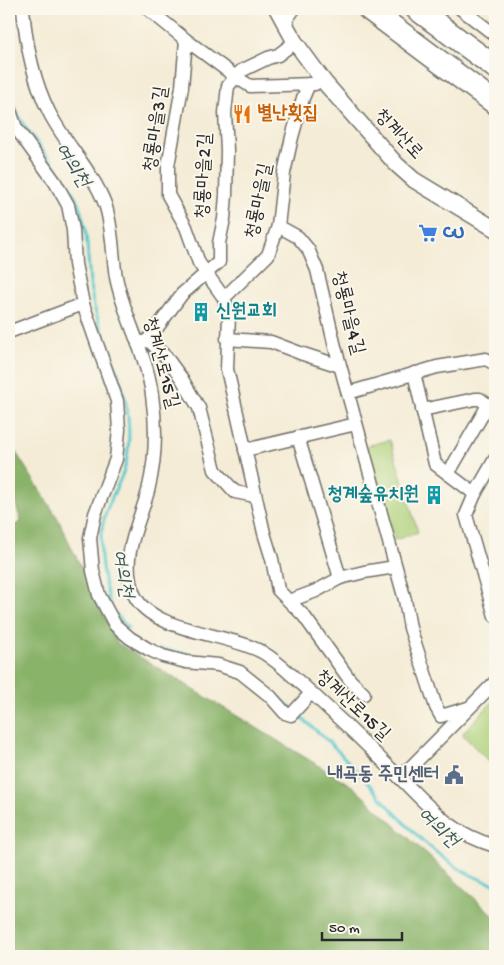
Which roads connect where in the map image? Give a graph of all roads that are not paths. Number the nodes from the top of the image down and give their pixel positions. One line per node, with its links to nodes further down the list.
1 (23, 9): 25 (street, 청계산로15길)
2 (148, 9): 10 (street)
3 (277, 9): 8 (street, 청계산로)
4 (294, 9): 8 (street)
5 (369, 9): 16 (highway)
6 (417, 9): 12 (highway)
7 (461, 9): 9 (street)
8 (284, 23): 11 (street, 청계산로)
9 (495, 35)
10 (186, 40): 13 (street); 20 (street, 청룡마을3길)
11 (295, 42): 13 (street); 14 (street, 청계산로)
12 (495, 67)
13 (236, 77): 15 (street); 20 (street, 청룡마을2길)
14 (325, 83): 15 (street); 19 (street, 청계산로)
15 (309, 84): 18 (street, 청룡마을길)
16 (495, 103)
17 (9, 108): 22 (street)
18 (278, 226): 21 (street, 청룡마을길); 27 (street, 청룡마을4길)
19 (495, 229)
20 (206, 274): 21 (street, 청룡마을3길); 25 (street)
21 (224, 298): 24 (street)
22 (83, 304): 23 (street); 43 (street)
23 (9, 332)
24 (227, 339): 27 (street); 33 (street)
25 (143, 342): 37 (street); 43 (street, 청계산로15길)
26 (495, 364): 28 (street)
27 (340, 366): 29 (street, 청룡마을4길)
28 (414, 373): 29 (street); 30 (street)
29 (348, 392): 31 (street, 청룡마을4길)
30 (422, 410): 35 (street); 35 (street)
31 (356, 424): 32 (street); 38 (street, 청룡마을4길)
32 (298, 438): 33 (street); 39 (street)
33 (245, 450): 37 (street)
34 (495, 458): 36 (street)
35 (448, 474): 36 (street)
36 (475, 494): 41 (street)
37 (255, 496): 40 (street)
38 (395, 568): 39 (street); 45 (street, 청룡마을4길)
39 (340, 578): 40 (street)
40 (289, 601): 44 (street)
41 (495, 616)
42 (495, 682): 45 (street)
43 (311, 693): 46 (street, 청계산로15길)
44 (364, 694)
45 (468, 708): 46 (street)
46 (400, 778): 47 (street, 청계산로15길)
47 (495, 846)

